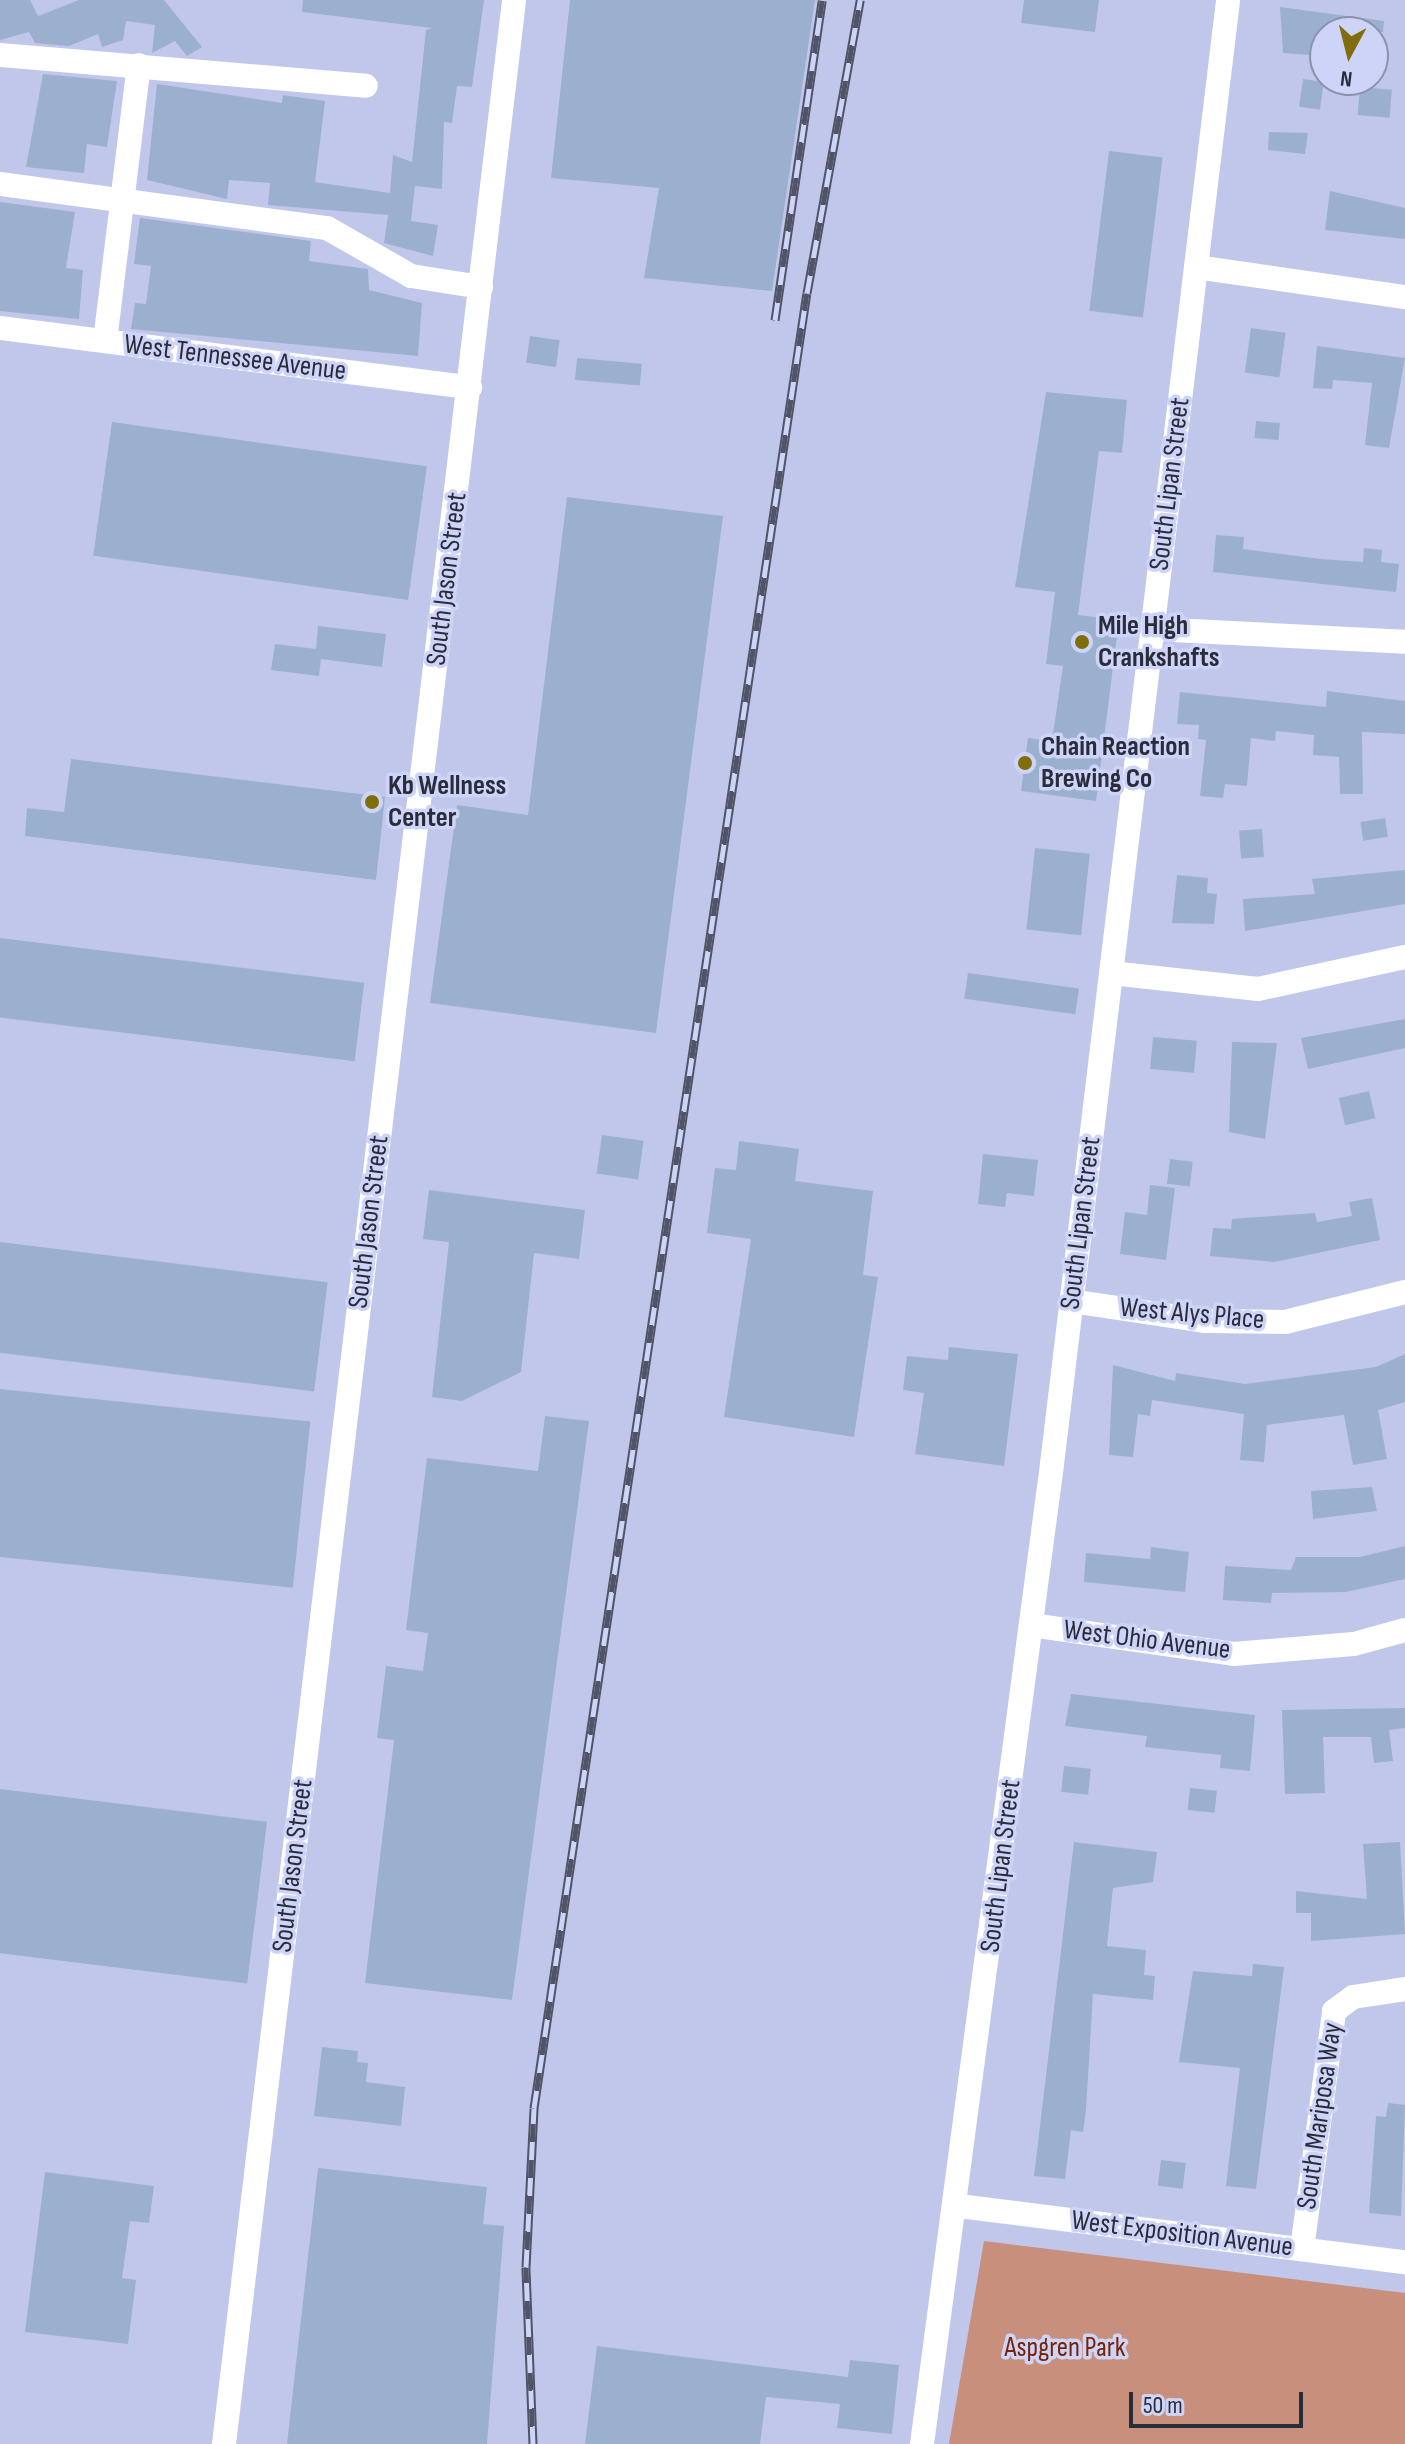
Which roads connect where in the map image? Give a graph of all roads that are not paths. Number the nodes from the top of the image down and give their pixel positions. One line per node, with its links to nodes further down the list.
1 (514, 0): 9 (street, South Jason Street)
2 (1228, 0): 8 (street, South Lipan Street)
3 (0, 55): 4 (street)
4 (139, 65): 5 (street); 7 (street)
5 (366, 86)
6 (0, 184): 7 (street)
7 (123, 198): 9 (street); 12 (street)
8 (1196, 267): 10 (street); 14 (street, South Lipan Street)
9 (481, 287): 13 (street, South Jason Street)
10 (1405, 297)
11 (0, 328): 12 (street, West Tennessee Avenue)
12 (105, 341): 13 (street, West Tennessee Avenue)
13 (470, 387): 26 (street, South Jason Street)
14 (1152, 629): 15 (street); 17 (street, South Lipan Street)
15 (1405, 642)
16 (1405, 957): 17 (street)
17 (1111, 973): 19 (street, South Lipan Street)
18 (1405, 1292): 19 (street, West Alys Place)
19 (1071, 1301): 20 (street, South Lipan Street)
20 (1031, 1625): 21 (street, West Ohio Avenue); 23 (street, South Lipan Street)
21 (1405, 1630)
22 (1405, 1989): 24 (street, South Mariposa Way)
23 (959, 2206): 24 (street, West Exposition Avenue); 27 (street, South Lipan Street)
24 (1302, 2249): 25 (street, West Exposition Avenue)
25 (1405, 2262)
26 (224, 2444)
27 (922, 2444)

